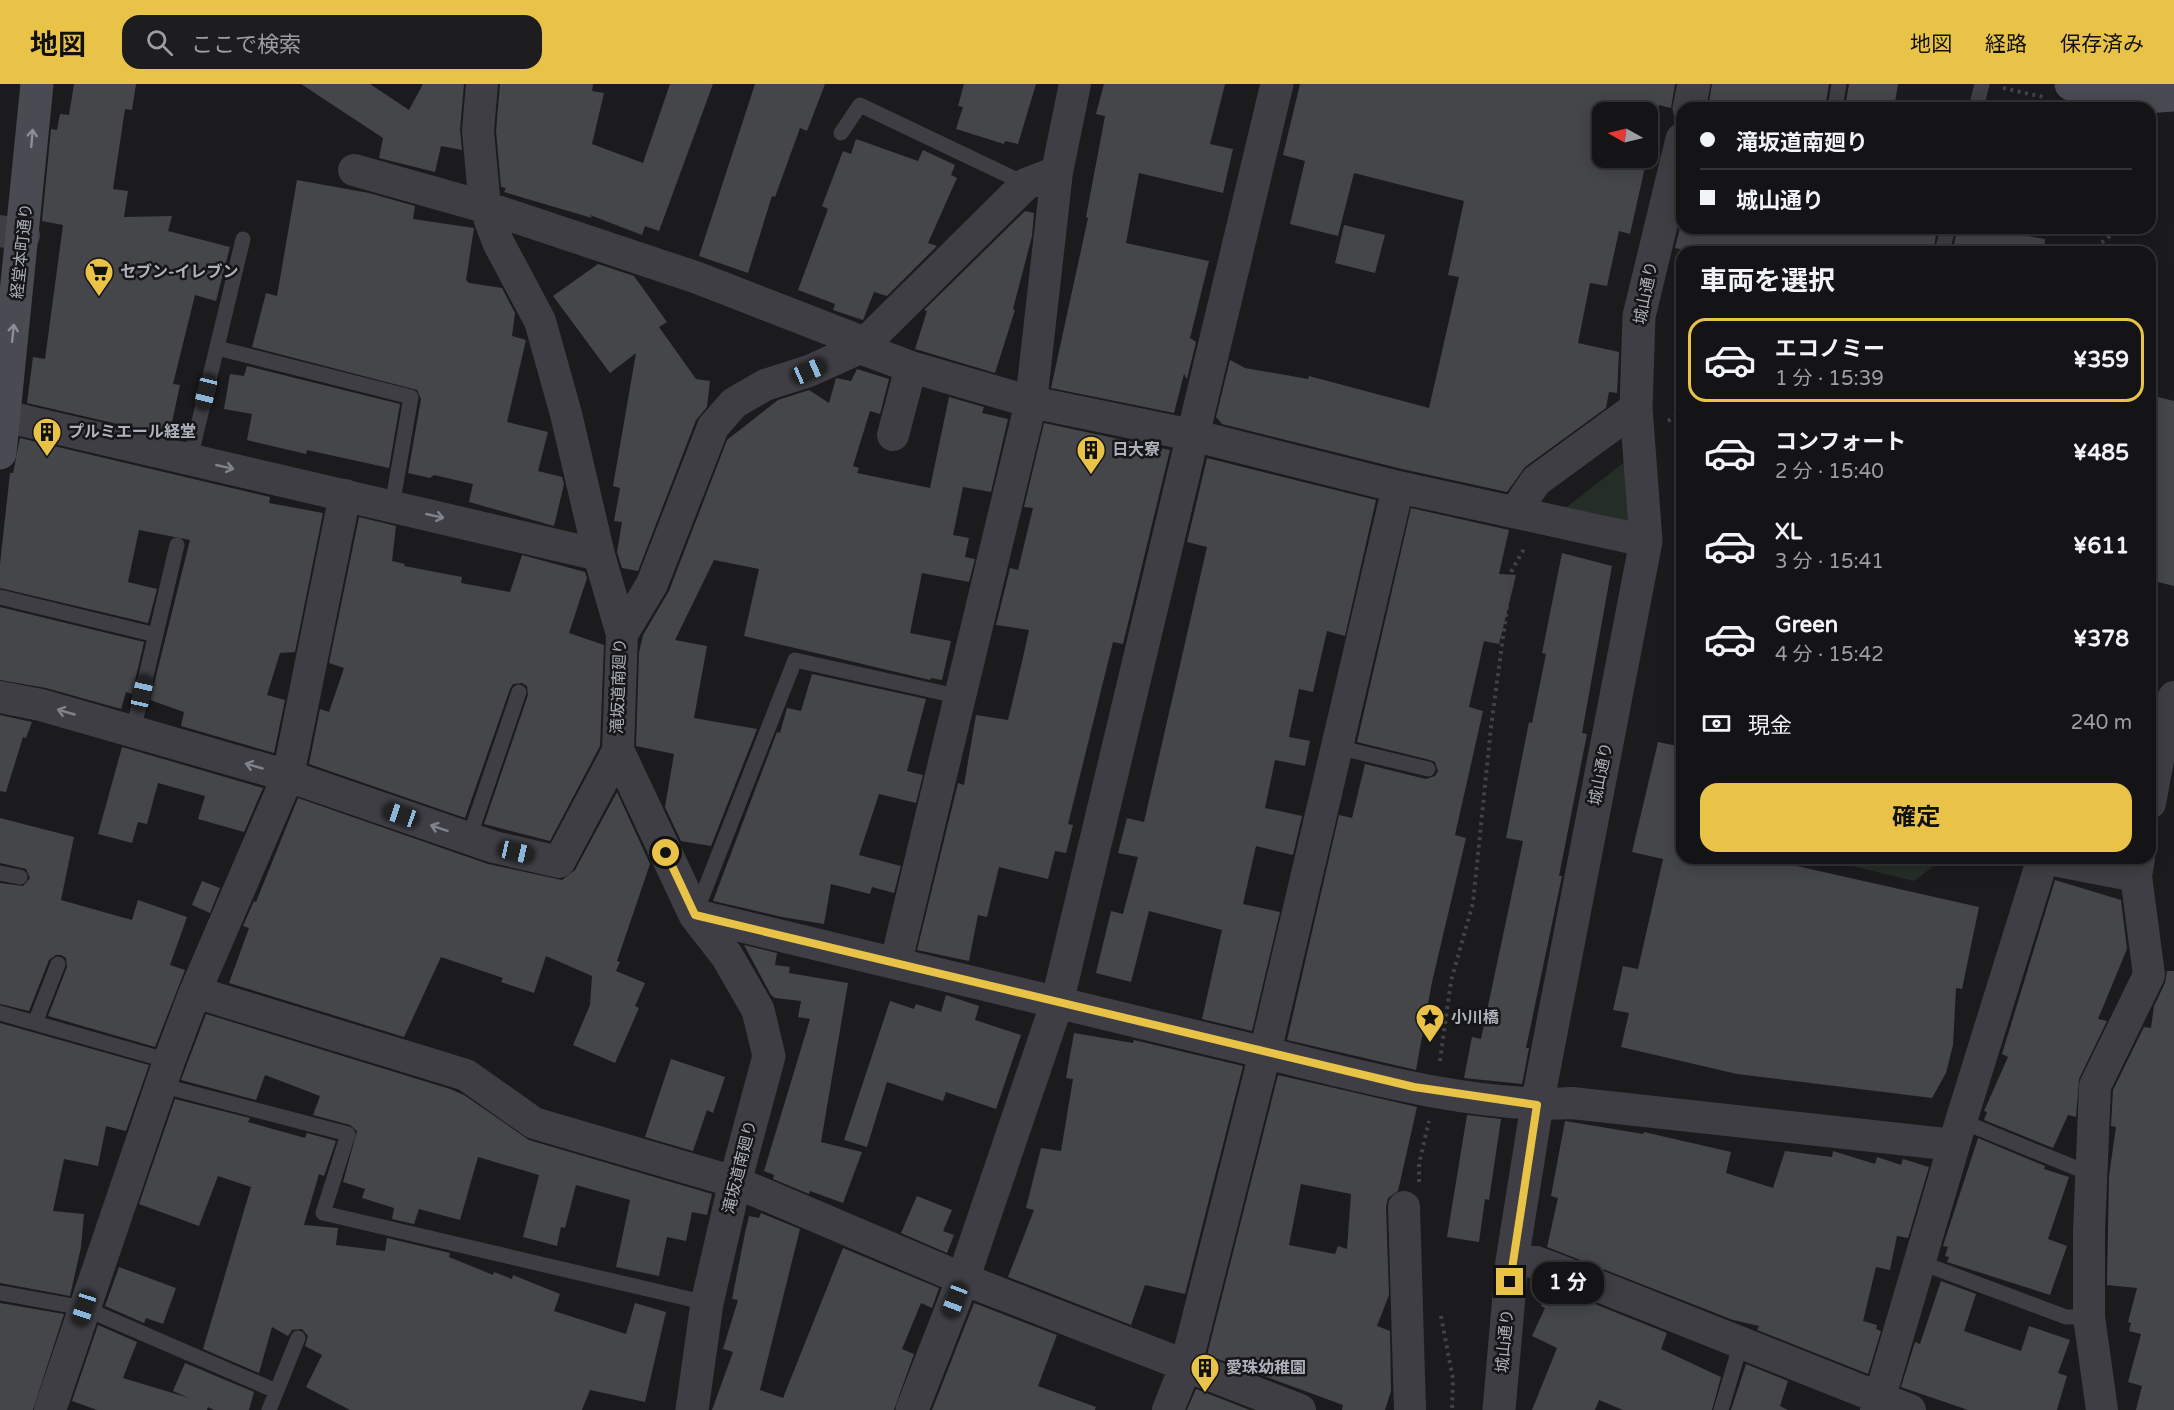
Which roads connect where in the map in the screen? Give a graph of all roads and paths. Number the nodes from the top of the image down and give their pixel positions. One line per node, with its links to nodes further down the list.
1 (37, 84): 20 (main road, 経堂本町通り, one-way to 1)
2 (482, 84): 19 (street, 滝坂道南廻り)
3 (1074, 84): 17 (street)
4 (1277, 84): 30 (street)
5 (1694, 84): 11 (street)
6 (1839, 84): 12 (lane)
7 (1982, 84): 13 (lane)
8 (1999, 87): 10 (path)
9 (2174, 95): 10 (main road)
10 (2076, 96)
11 (1690, 102)
12 (1836, 102)
13 (1978, 102)
14 (841, 133): 18 (lane)
15 (1676, 164): 28 (street, 城山通り)
16 (354, 170): 19 (street)
17 (1057, 171): 18 (street); 27 (street)
18 (1026, 184): 24 (street)
19 (485, 207): 24 (street); 39 (street, 滝坂道南廻り)
20 (12, 233): 31 (main road, 経堂本町通り, one-way to 20)
21 (2112, 234): 23 (path)
22 (243, 239): 25 (lane)
23 (2098, 246)
24 (863, 345): 26 (street); 41 (street)
25 (216, 348): 32 (lane); 35 (lane)
26 (911, 367): 27 (street); 29 (street)
27 (1031, 402): 30 (street); 45 (street)
28 (1636, 408): 36 (street); 37 (street, 城山通り)
29 (893, 435)
30 (1192, 435): 33 (street); 63 (street)
31 (2, 436): 32 (street)
32 (190, 459): 34 (street, one-way to 34)
33 (1398, 487): 36 (street); 48 (street)
34 (345, 495): 35 (street); 52 (street)
35 (392, 506): 39 (street, one-way to 39)
36 (1527, 515): 37 (street); 68 (path)
37 (1646, 541): 69 (street, 城山通り)
38 (177, 545): 42 (lane)
39 (598, 555): 41 (street, 滝坂道南廻り)
40 (0, 597): 42 (lane)
41 (622, 634): 49 (street, 滝坂道南廻り)
42 (156, 635): 47 (lane)
43 (519, 692): 53 (lane)
44 (0, 697): 47 (street, one-way to 44)
45 (961, 697): 59 (lane); 60 (street)
46 (2174, 697): 51 (street)
47 (133, 731): 52 (street, one-way to 47)
48 (1336, 747): 50 (lane); 66 (street)
49 (618, 751): 53 (street); 59 (street, 滝坂道南廻り)
50 (1428, 769)
51 (2156, 771)
52 (288, 776): 53 (street, one-way to 52); 62 (street)
53 (481, 843)
54 (2041, 864): 70 (street)
55 (2106, 864): 56 (street)
56 (2137, 867): 71 (street)
57 (0, 873): 58 (lane)
58 (20, 877)
59 (695, 915): 60 (street); 72 (street, 滝坂道南廻り)
60 (896, 963): 63 (street)
61 (58, 964): 65 (lane)
62 (195, 992): 67 (street); 72 (street)
63 (1057, 1003): 66 (street); 76 (street)
64 (0, 1013): 65 (lane)
65 (35, 1023): 67 (lane)
66 (1265, 1053): 68 (street); 84 (street)
67 (164, 1073): 78 (lane); 79 (street)
68 (1436, 1092): 69 (street); 73 (path)
69 (1537, 1105): 70 (street); 74 (street, 城山通り)
70 (1957, 1133): 71 (lane); 75 (street)
71 (2092, 1171): 81 (street)
72 (735, 1182): 76 (street); 78 (street, 滝坂道南廻り)
73 (1412, 1197): 93 (street)
74 (1512, 1261): 83 (street); 95 (street, 城山通り)
75 (1919, 1262): 81 (lane); 86 (street)
76 (963, 1278): 84 (street); 90 (street)
77 (0, 1293): 79 (lane)
78 (707, 1303): 89 (street, 滝坂道南廻り)
79 (84, 1308): 85 (lane); 87 (street)
80 (1440, 1311): 94 (path)
81 (2089, 1317): 98 (street)
82 (298, 1338): 85 (lane)
83 (1741, 1343): 86 (street); 96 (lane)
84 (1186, 1365): 91 (street); 92 (street)
85 (276, 1391): 88 (lane)
86 (1877, 1404): 97 (street)
87 (50, 1410)
88 (269, 1410)
89 (692, 1410)
90 (912, 1410)
91 (1168, 1410)
92 (1300, 1410)
93 (1410, 1410)
94 (1452, 1410)
95 (1499, 1410)
96 (1721, 1410)
97 (1910, 1410)
98 (2102, 1410)

